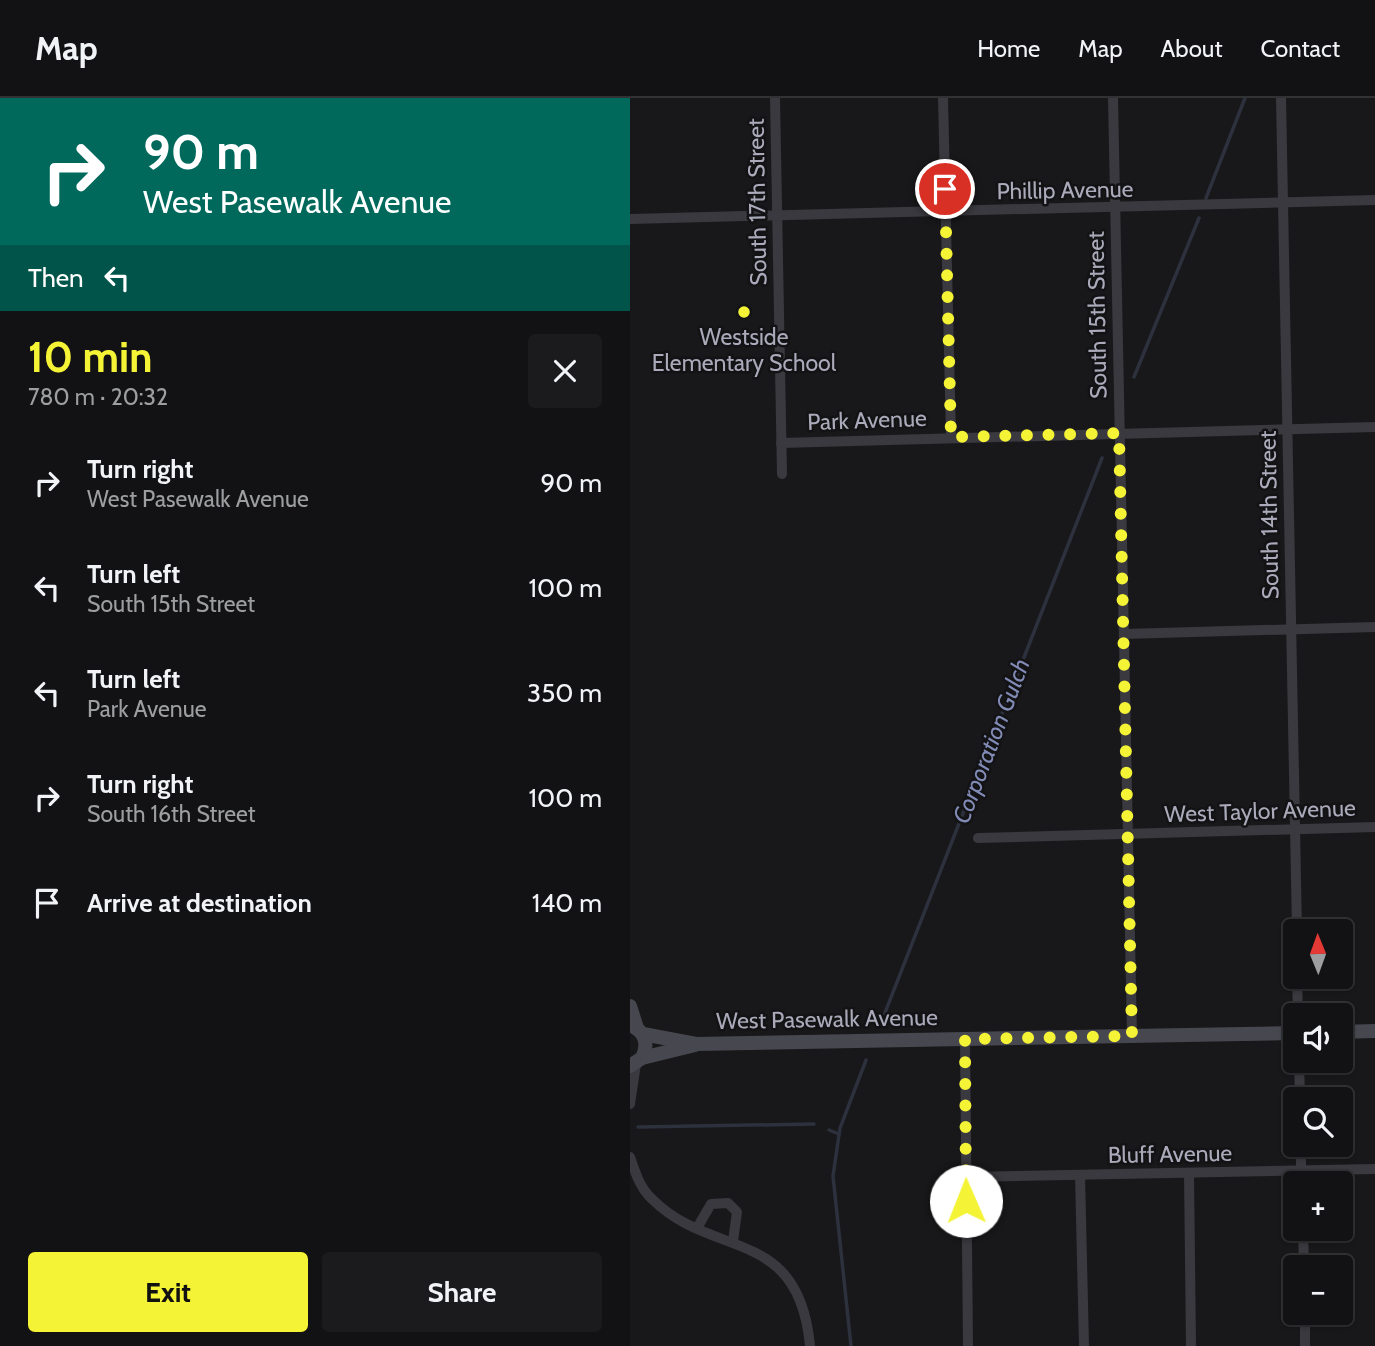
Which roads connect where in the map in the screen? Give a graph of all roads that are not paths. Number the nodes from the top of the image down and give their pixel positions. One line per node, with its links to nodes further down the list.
1 (775, 98): 9 (street, South 17th Street)
2 (943, 98): 8 (street)
3 (1113, 98): 7 (street, South 15th Street)
4 (1281, 98): 6 (street, South 14th Street)
5 (1375, 200): 6 (street, Phillip Avenue)
6 (1283, 203): 7 (street, Phillip Avenue); 12 (street, South 14th Street)
7 (1115, 208): 8 (street, Phillip Avenue); 13 (street, South 15th Street)
8 (946, 212): 9 (street, Phillip Avenue); 14 (street)
9 (777, 217): 10 (street, Phillip Avenue); 15 (street, South 17th Street)
10 (630, 219)
11 (1375, 426): 12 (street, Park Avenue)
12 (1287, 431): 13 (street, Park Avenue); 18 (street, South 14th Street)
13 (1119, 433): 14 (street, Park Avenue); 19 (street, South 15th Street)
14 (951, 437): 15 (street, Park Avenue)
15 (781, 443): 16 (street, South 17th Street)
16 (782, 474)
17 (1375, 627): 18 (street)
18 (1291, 629): 19 (street); 21 (street, South 14th Street)
19 (1124, 634): 22 (street, South 15th Street)
20 (1375, 827): 21 (street, West Taylor Avenue)
21 (1295, 830): 22 (street, West Taylor Avenue); 24 (street, South 14th Street)
22 (1128, 834): 23 (street, West Taylor Avenue); 30 (street, South 15th Street)
23 (978, 838)
24 (1297, 919)
25 (630, 1006): 26 (street)
26 (637, 1029): 32 (street, West Pasewalk Avenue); 33 (street)
27 (1375, 1031): 28 (street)
28 (1353, 1032)
29 (1283, 1033): 30 (street, West Pasewalk Avenue)
30 (1132, 1036): 31 (street, West Pasewalk Avenue)
31 (965, 1039): 32 (street, West Pasewalk Avenue); 42 (street)
32 (696, 1044): 33 (street, West Pasewalk Avenue)
33 (636, 1063): 34 (street)
34 (630, 1104)
35 (630, 1157): 43 (street)
36 (1301, 1157): 39 (street)
37 (1375, 1169): 39 (street, Bluff Avenue)
38 (1283, 1171): 40 (street, Bluff Avenue)
39 (1301, 1171)
40 (1189, 1173): 41 (street, Bluff Avenue); 49 (street)
41 (1080, 1175): 42 (street, Bluff Avenue); 48 (street)
42 (966, 1177): 47 (street)
43 (697, 1228): 44 (street); 44 (street)
44 (733, 1241): 46 (street)
45 (1305, 1325): 50 (street)
46 (810, 1346)
47 (968, 1346)
48 (1084, 1346)
49 (1191, 1346)
50 (1306, 1346)

